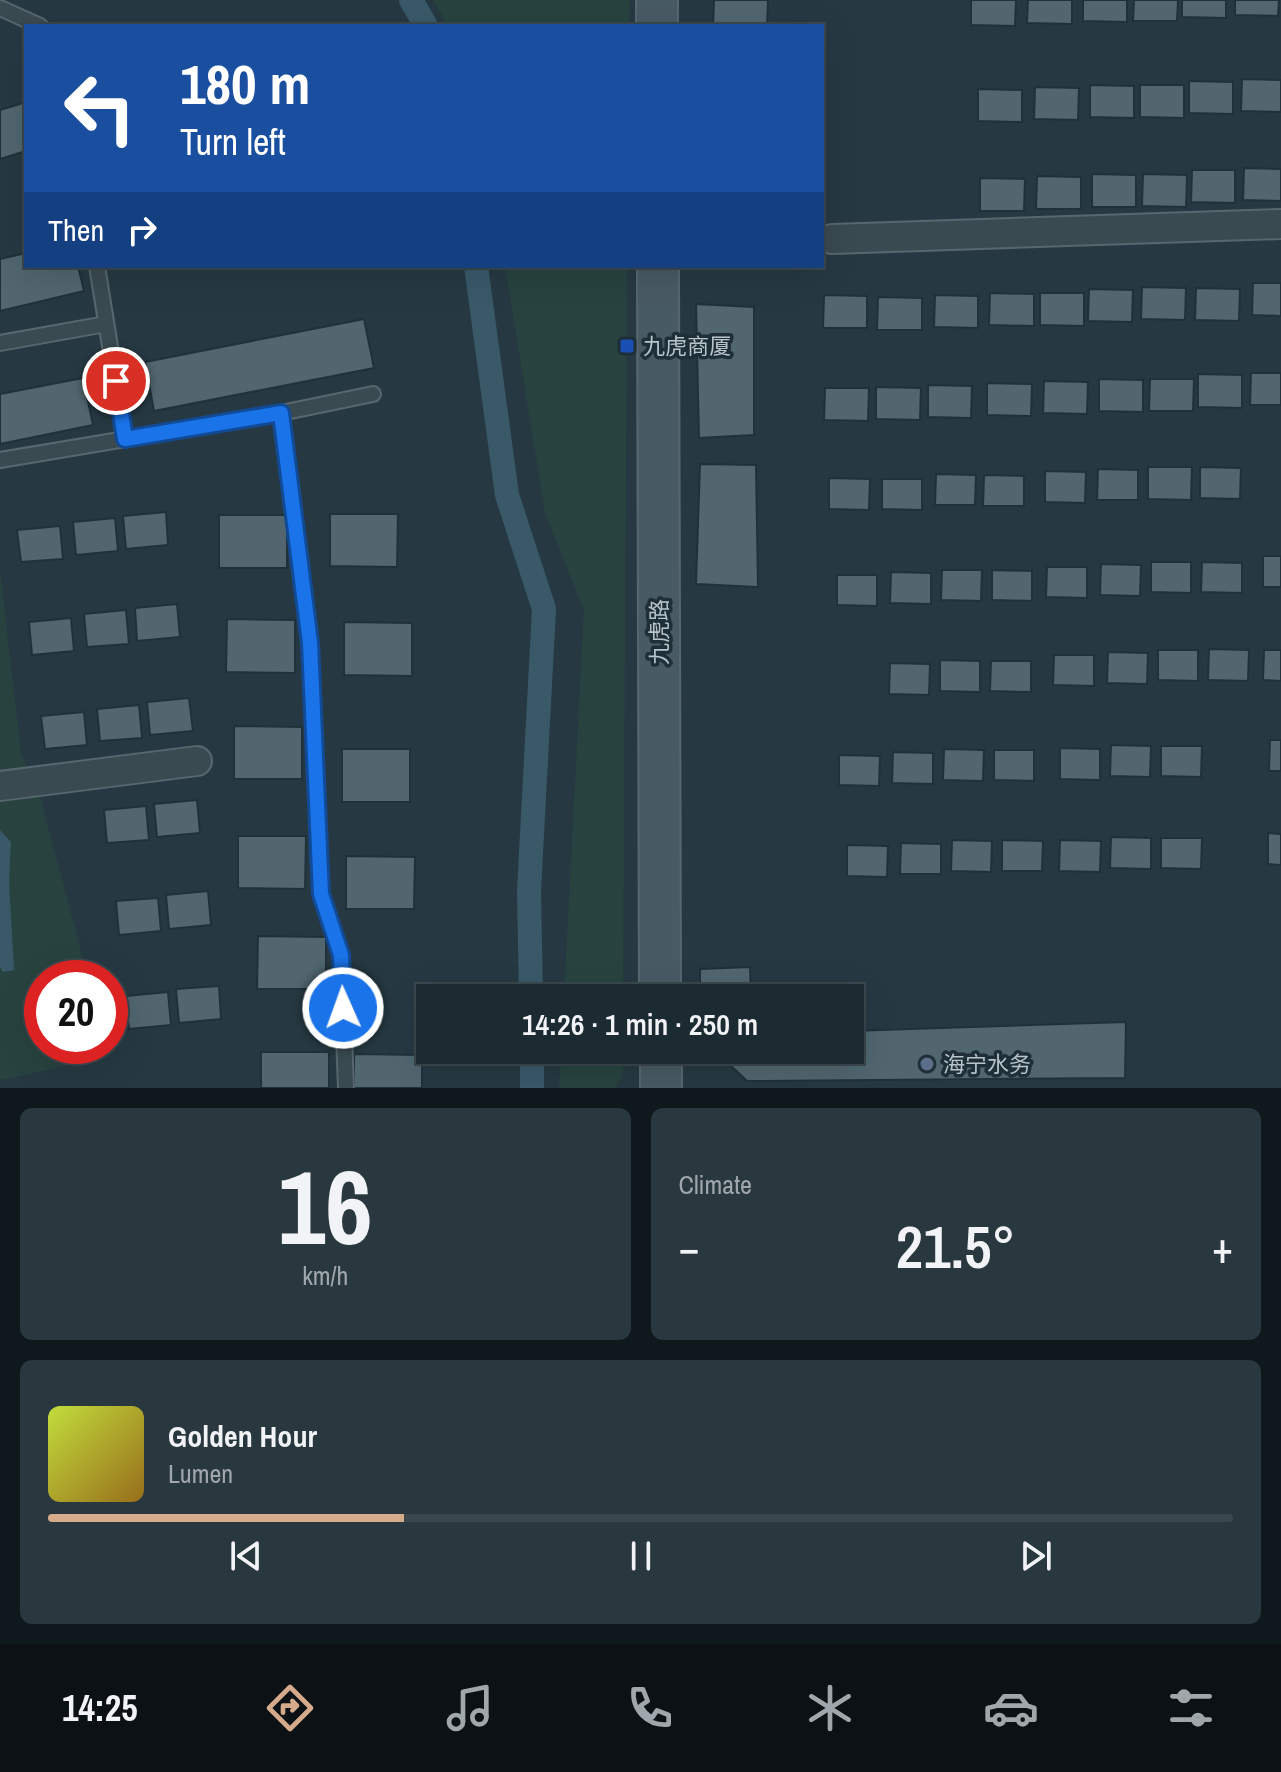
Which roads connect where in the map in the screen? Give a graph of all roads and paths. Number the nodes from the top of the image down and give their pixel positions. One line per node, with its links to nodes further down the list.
1 (657, 0): 4 (street)
2 (0, 8): 3 (lane)
3 (36, 24)
4 (657, 24)
5 (1281, 224): 6 (street)
6 (832, 239)
7 (97, 268): 9 (lane)
8 (658, 268): 17 (street, 九虎路)
9 (106, 324): 10 (lane); 13 (lane)
10 (0, 343)
11 (373, 394): 12 (lane)
12 (281, 413): 13 (lane); 19 (lane)
13 (125, 439): 14 (lane)
14 (0, 460)
15 (197, 761): 16 (street)
16 (1, 786)
17 (660, 984)
18 (661, 1064): 20 (street)
19 (346, 1088)
20 (661, 1088)

